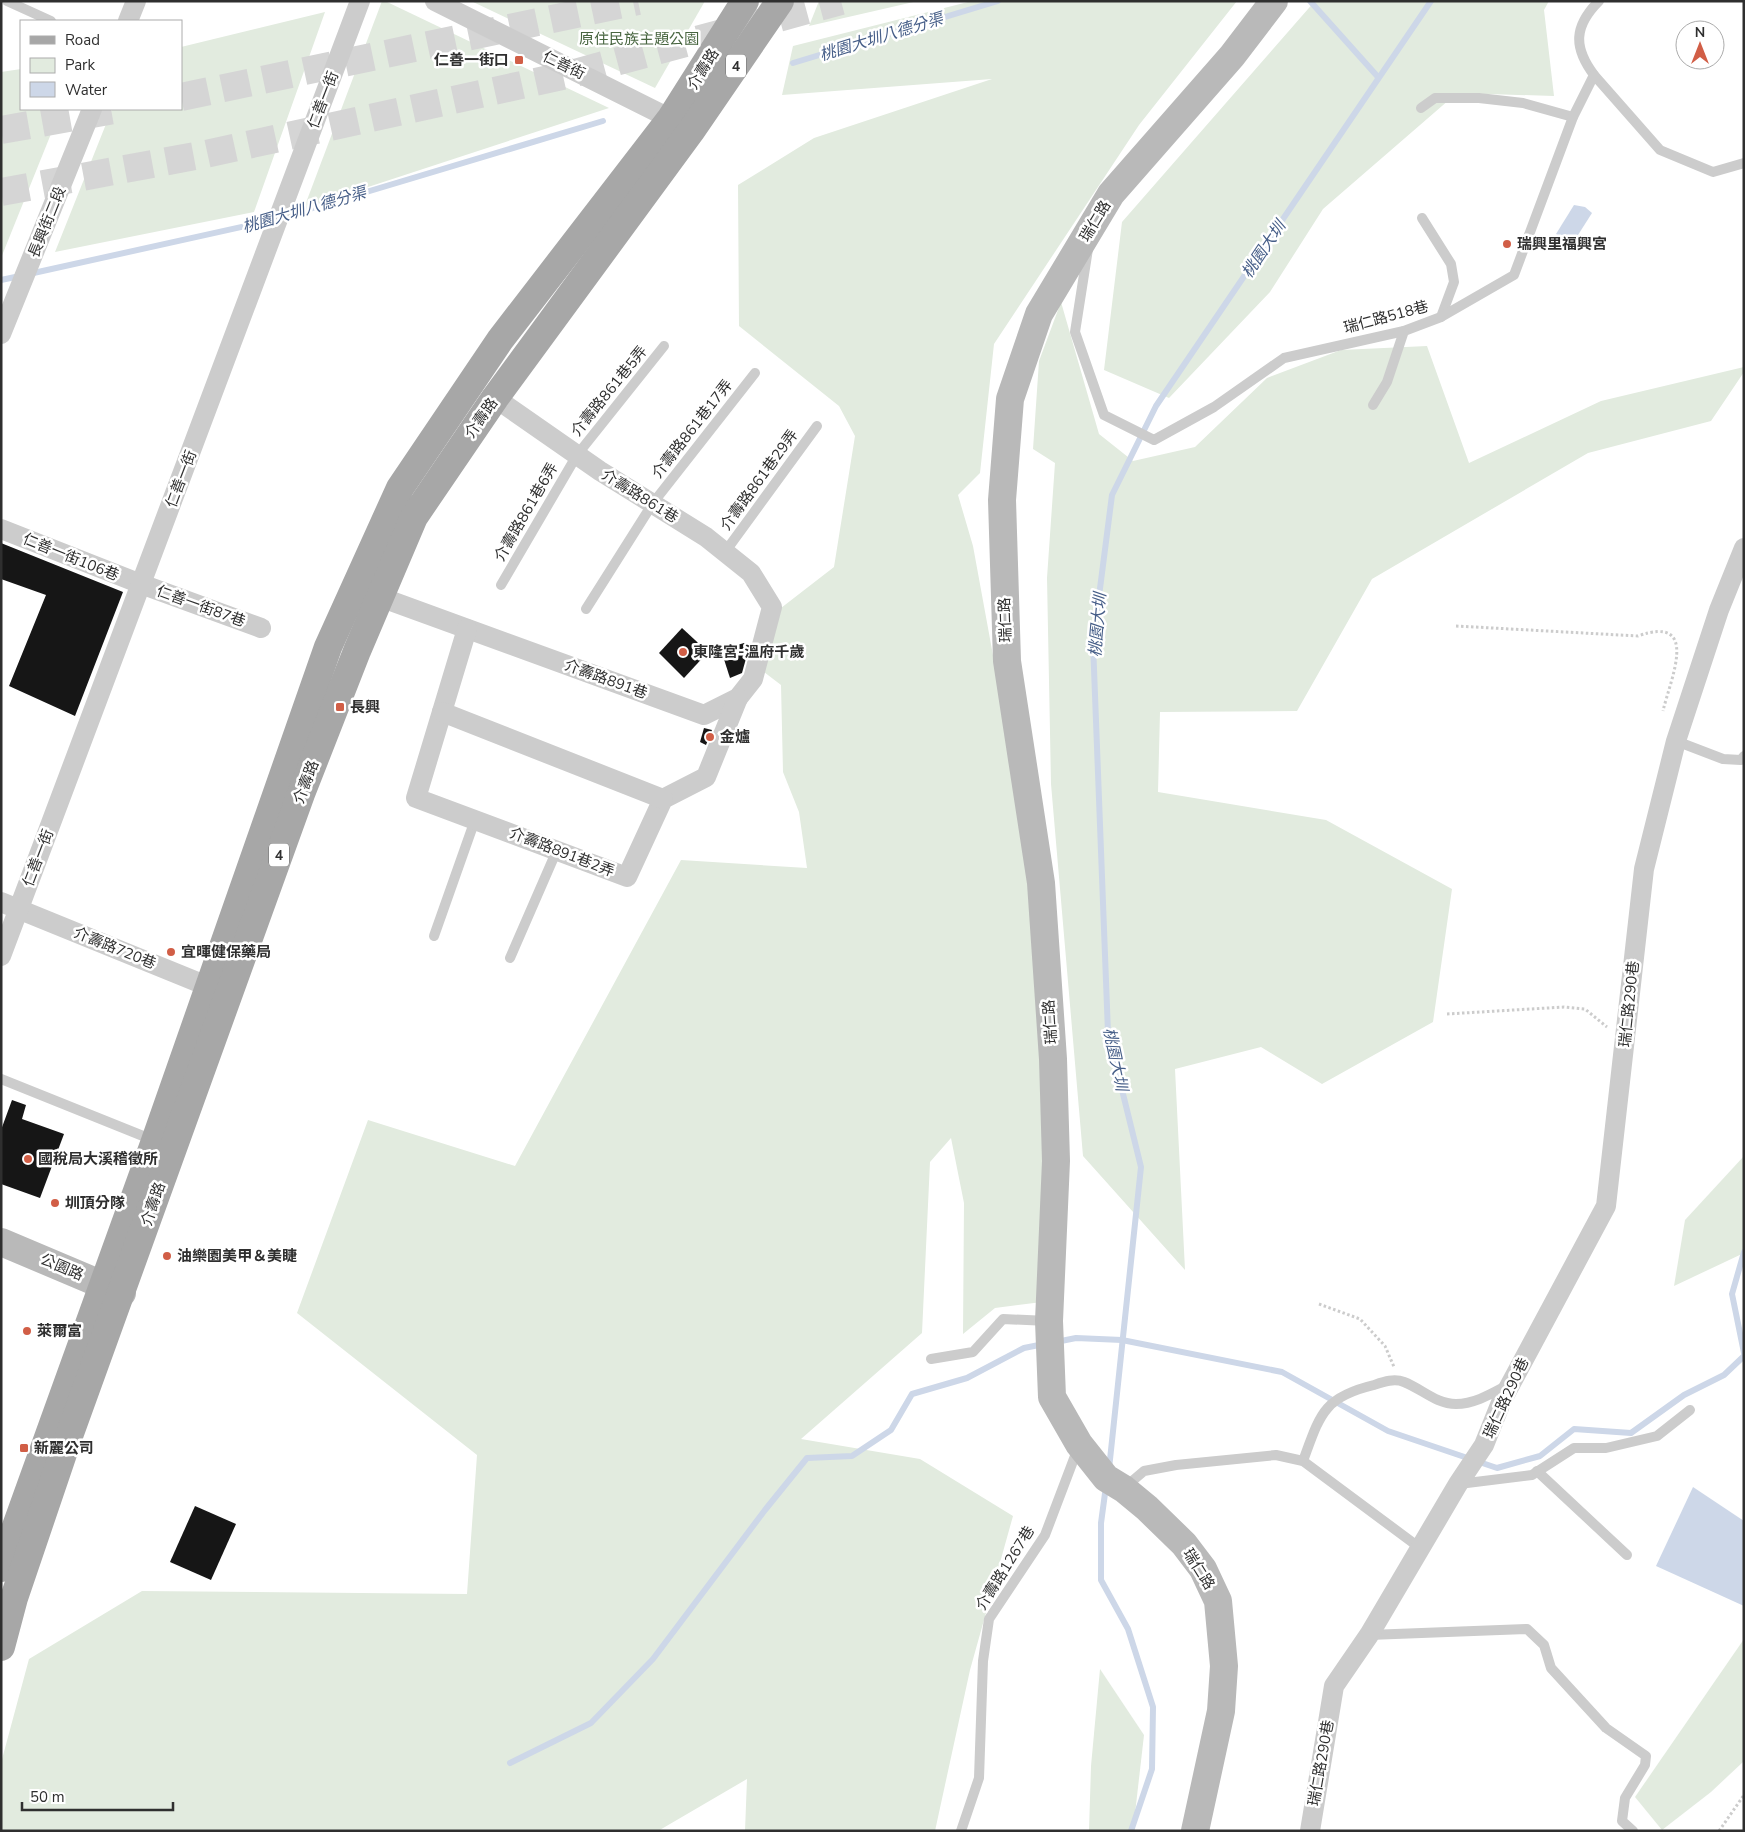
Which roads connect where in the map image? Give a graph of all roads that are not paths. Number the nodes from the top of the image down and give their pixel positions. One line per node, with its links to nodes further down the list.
1 (7, 1): 9 (lane)
2 (136, 1): 10 (street)
3 (360, 1): 32 (street, 仁善一街)
4 (435, 1): 15 (street, 仁善街)
5 (745, 1): 15 (main road, 介壽路 / 4)
6 (780, 1): 15 (main road, 介壽路 / 4)
7 (1274, 1): 18 (street, 瑞仁路)
8 (1599, 1): 11 (lane)
9 (49, 20)
10 (128, 20)
11 (1594, 75): 14 (lane, 瑞仁路518巷); 16 (lane)
12 (1421, 108): 14 (lane)
13 (92, 110): 21 (street, 長興街二段)
14 (1573, 117): 19 (lane, 瑞仁路518巷)
15 (681, 124): 24 (main road, 介壽路 / 4); 50 (main road, 介壽路 / 4)
16 (1744, 163)
17 (1422, 218): 19 (lane)
18 (1092, 227): 20 (lane, 瑞仁路518巷); 55 (street, 瑞仁路)
19 (1441, 317): 20 (lane, 瑞仁路518巷)
20 (1404, 331): 25 (lane)
21 (1, 334)
22 (664, 346): 27 (lane, 介壽路861巷5弄)
23 (755, 373): 28 (lane, 介壽路861巷17弄)
24 (495, 398): 27 (street, 介壽路861巷); 34 (main road, 介壽路 / 4)
25 (1373, 405)
26 (817, 426): 31 (lane, 介壽路861巷29弄)
27 (577, 454): 28 (street, 介壽路861巷); 33 (lane, 介壽路861巷6弄)
28 (653, 503): 31 (street, 介壽路861巷); 36 (lane, 介壽路861巷17弄)
29 (1, 529): 32 (street, 仁善一街106巷)
30 (1744, 548): 41 (street, 瑞仁路290巷)
31 (725, 552): 35 (street, 介壽路861巷)
32 (141, 584): 37 (street, 仁善一街87巷); 46 (street, 仁善一街)
33 (500, 585)
34 (380, 597): 38 (street, 介壽路891巷); 50 (main road, 介壽路 / 4)
35 (772, 607): 39 (street, 介壽路891巷)
36 (586, 608)
37 (261, 628)
38 (467, 629): 39 (street, 介壽路891巷); 40 (street)
39 (738, 698): 43 (street)
40 (442, 712): 43 (street); 44 (street, 介壽路891巷2弄)
41 (1676, 742): 42 (lane); 57 (street, 瑞仁路290巷)
42 (1744, 756)
43 (663, 799): 45 (street, 介壽路891巷2弄)
44 (475, 820): 45 (street, 介壽路891巷2弄); 47 (lane)
45 (557, 850): 49 (lane)
46 (10, 905): 48 (street, 仁善一街); 50 (street, 介壽路720巷)
47 (434, 936)
48 (1, 956)
49 (510, 958)
50 (219, 990): 52 (main road, 介壽路 / 4)
51 (1, 1079): 52 (lane)
52 (164, 1144): 54 (main road, 介壽路 / 4)
53 (1, 1242): 54 (street, 公園路)
54 (112, 1289): 66 (main road, 介壽路 / 4); 68 (main road, 介壽路 / 4)
55 (1049, 1321): 56 (lane); 59 (street, 瑞仁路)
56 (931, 1360)
57 (1511, 1383): 60 (lane); 62 (street, 瑞仁路290巷)
58 (1690, 1410): 61 (lane)
59 (1079, 1444): 63 (street, 瑞仁路); 69 (lane, 介壽路1267巷)
60 (1303, 1461): 63 (lane); 64 (lane)
61 (1537, 1471): 62 (lane); 65 (lane)
62 (1458, 1484): 64 (street, 瑞仁路290巷)
63 (1124, 1489): 70 (street, 瑞仁路)
64 (1420, 1548): 67 (street, 瑞仁路290巷)
65 (1627, 1555)
66 (1, 1568)
67 (1368, 1635): 71 (street, 瑞仁路290巷); 72 (lane)
68 (1, 1647)
69 (961, 1831)
70 (1195, 1831)
71 (1310, 1831)
72 (1632, 1831)

